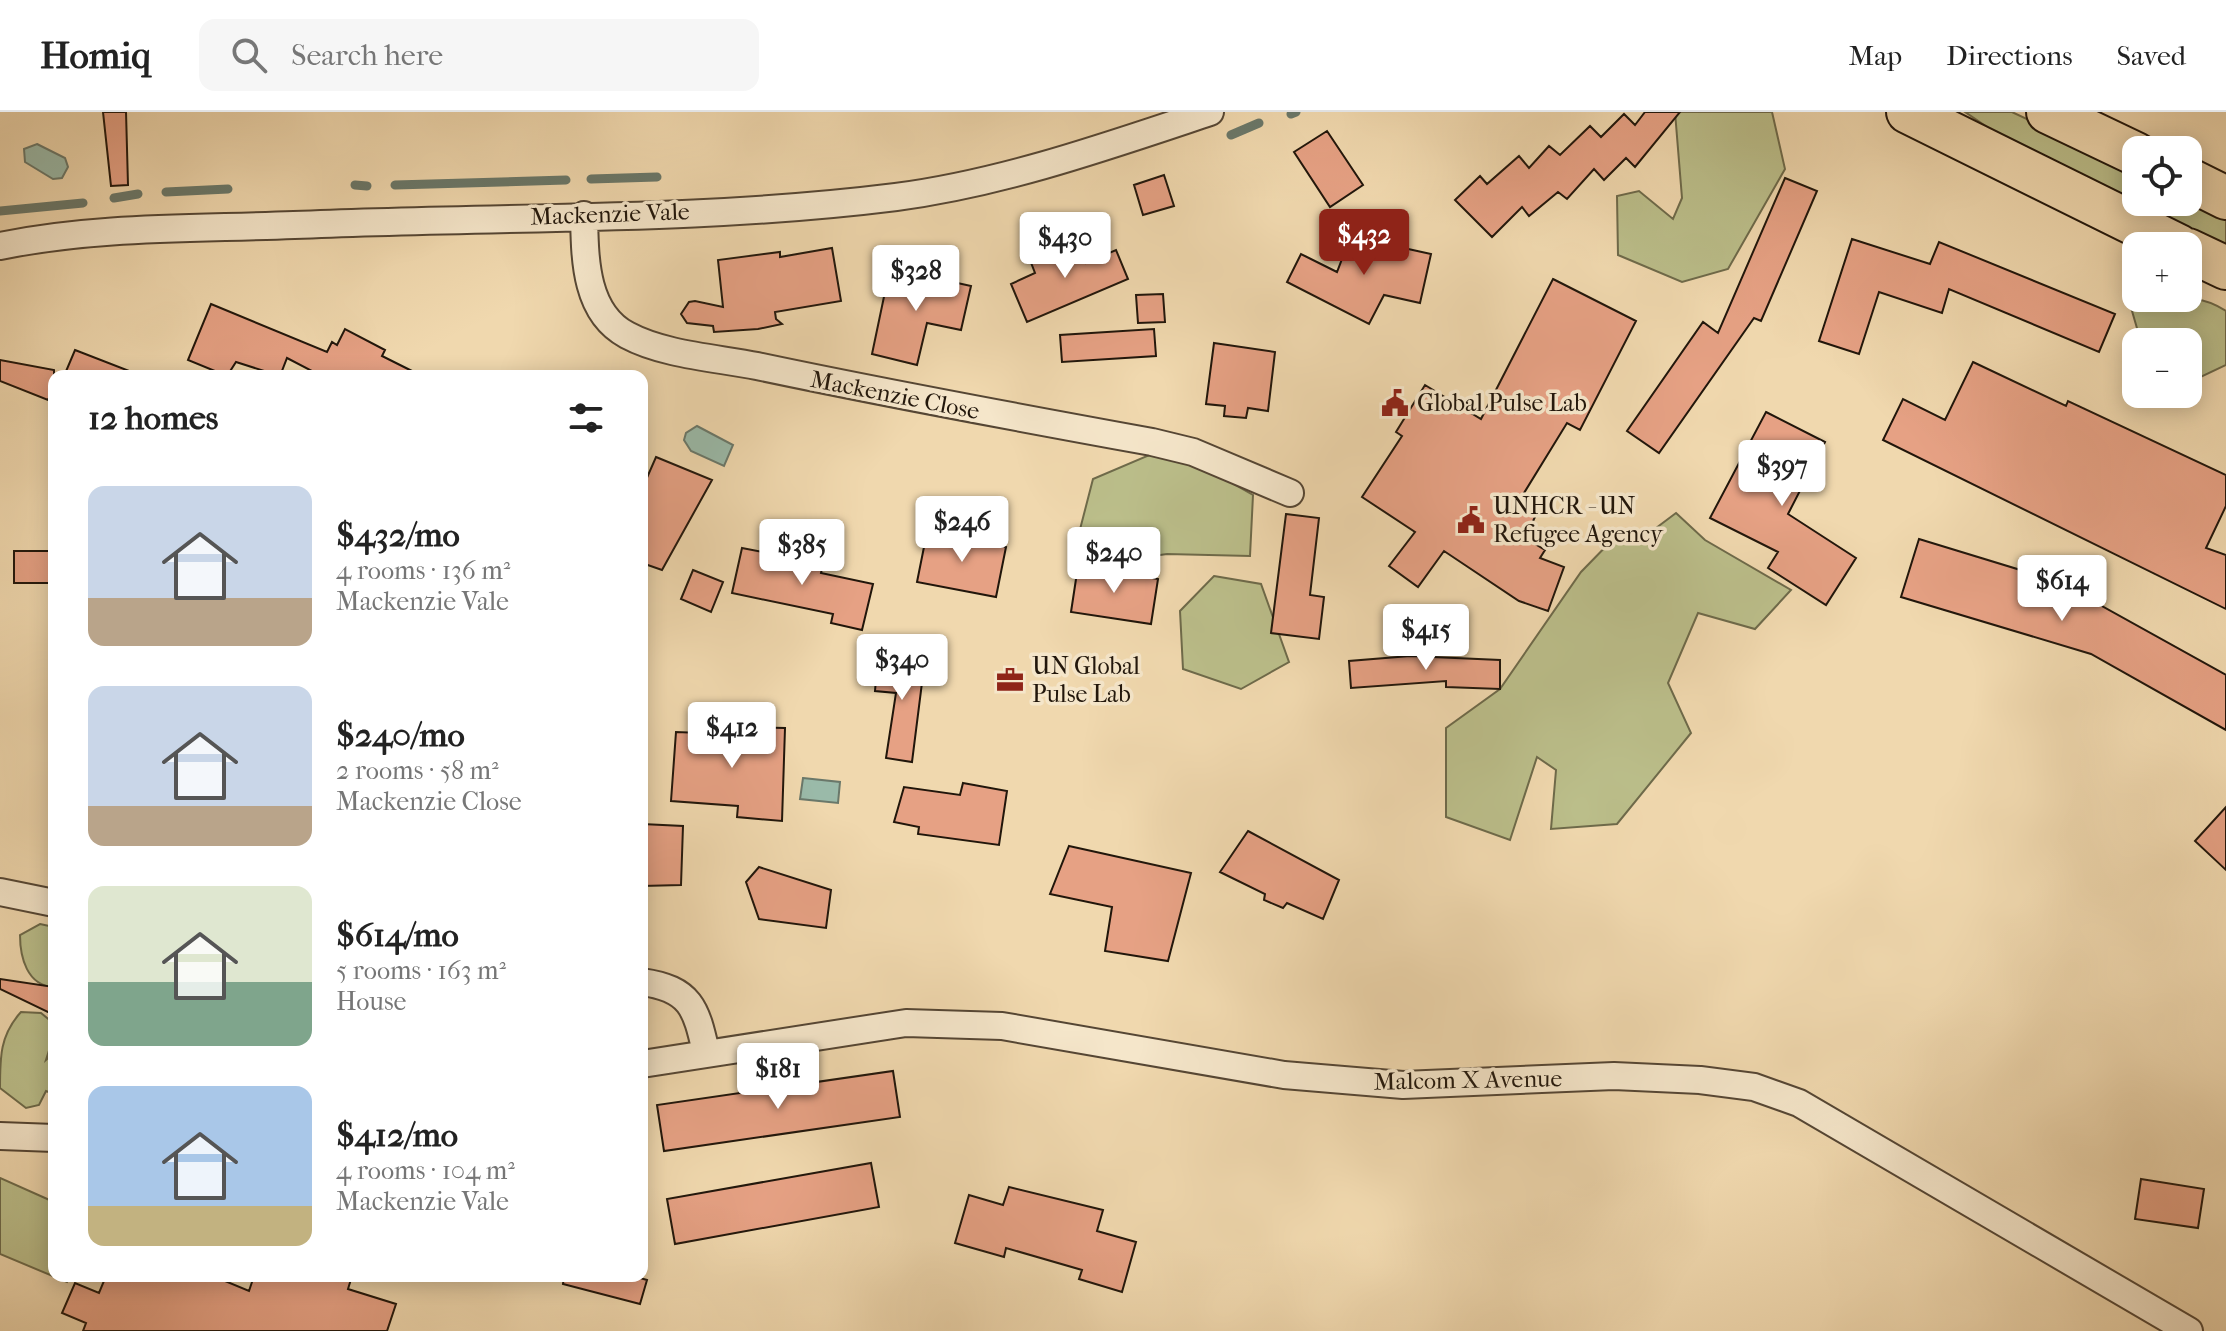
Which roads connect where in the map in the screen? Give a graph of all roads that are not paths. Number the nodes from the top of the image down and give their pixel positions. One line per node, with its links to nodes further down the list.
1 (1210, 112): 7 (street, Mackenzie Vale)
2 (1908, 112): 8 (main road)
3 (2048, 112): 4 (main road)
4 (2122, 147)
5 (2202, 186): 6 (main road)
6 (2226, 198)
7 (584, 215): 9 (street, Mackenzie Vale); 12 (street, Mackenzie Close)
8 (2151, 232)
9 (0, 246)
10 (2202, 257): 11 (main road)
11 (2226, 268)
12 (1290, 493)
13 (0, 892): 14 (street)
14 (48, 902)
15 (648, 983): 16 (street)
16 (706, 1052): 17 (street, Malcom X Avenue); 20 (street, Malcom X Avenue)
17 (648, 1063)
18 (0, 1136): 19 (street)
19 (48, 1138)
20 (2189, 1331)

